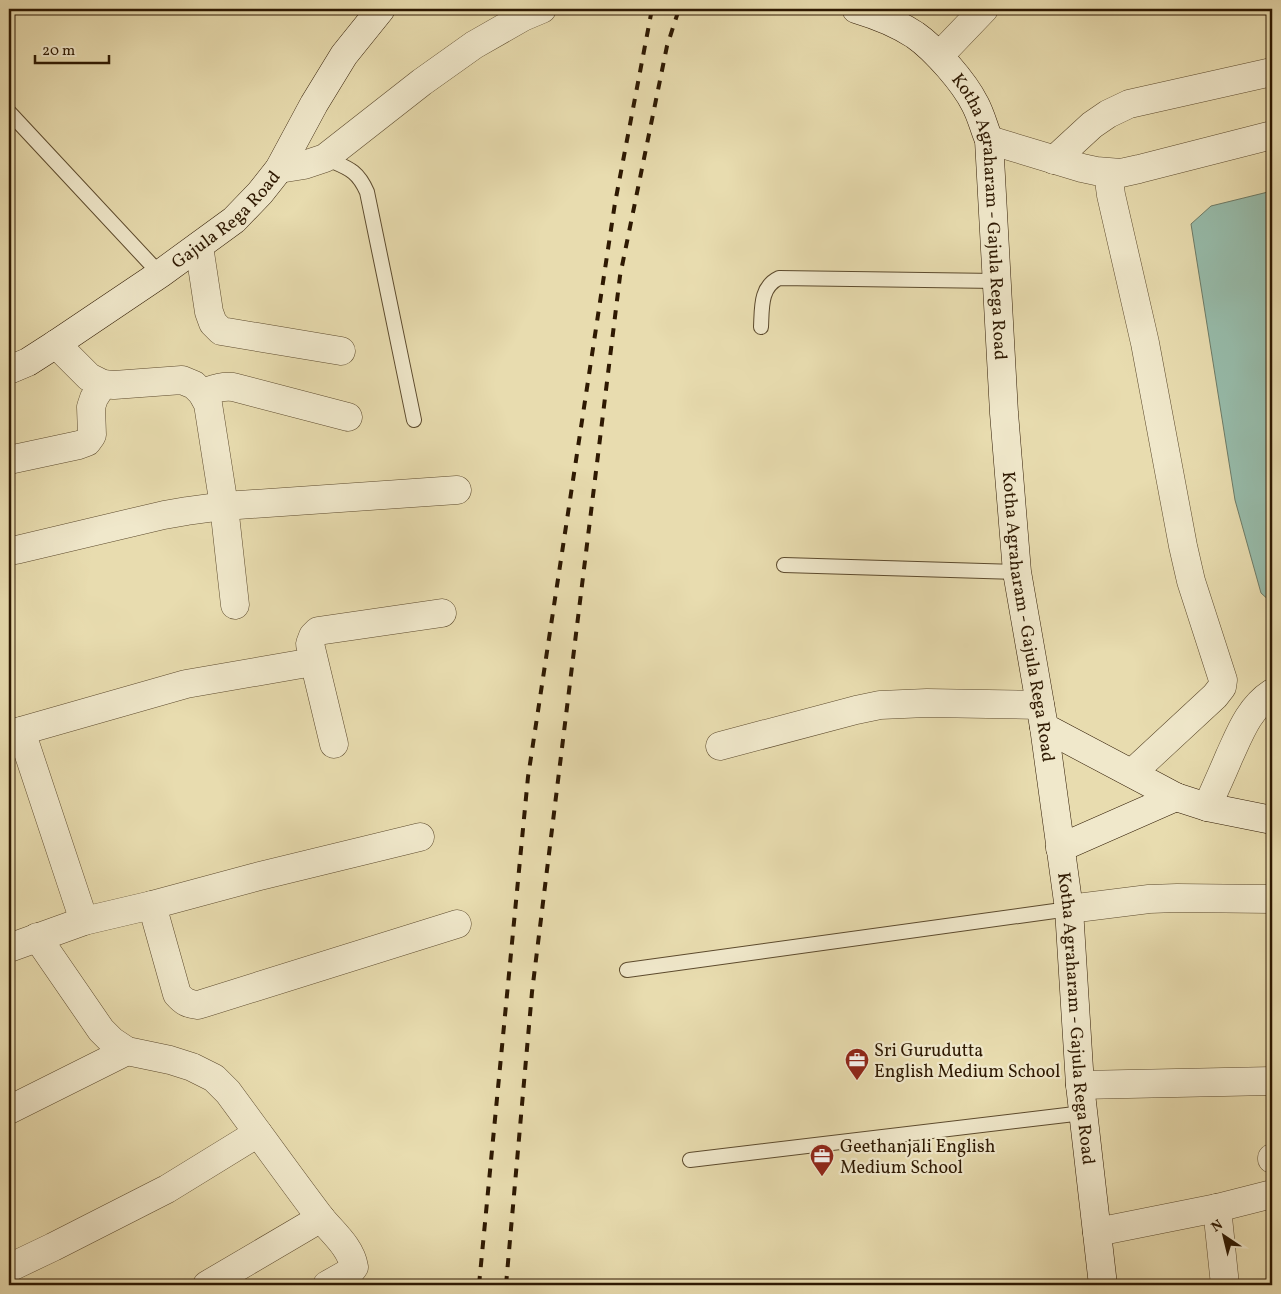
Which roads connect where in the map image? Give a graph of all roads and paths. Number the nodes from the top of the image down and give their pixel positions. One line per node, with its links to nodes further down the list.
1 (381, 9): 12 (street, Gajula Rega Road)
2 (542, 9): 10 (street)
3 (856, 9): 5 (street, Kotha Agraharam - Gajula Rega Road)
4 (984, 9): 5 (street)
5 (939, 56): 9 (street, Kotha Agraharam - Gajula Rega Road)
6 (1272, 72): 11 (street)
7 (9, 112): 15 (lane)
8 (1272, 136): 13 (street)
9 (989, 140): 11 (street); 16 (street, Kotha Agraharam - Gajula Rega Road)
10 (325, 158): 12 (street); 24 (lane)
11 (1054, 160): 13 (street)
12 (279, 169): 14 (street, Gajula Rega Road)
13 (1108, 173): 39 (street)
14 (199, 246): 15 (street, Gajula Rega Road); 19 (street)
15 (160, 274): 18 (street, Gajula Rega Road)
16 (997, 281): 17 (lane); 30 (street, Kotha Agraharam - Gajula Rega Road)
17 (760, 327)
18 (56, 344): 20 (street, Gajula Rega Road); 21 (street)
19 (341, 351)
20 (9, 370)
21 (103, 384): 22 (street); 25 (street)
22 (202, 393): 23 (street); 27 (street)
23 (348, 417)
24 (414, 420)
25 (9, 460)
26 (457, 490): 27 (street)
27 (224, 506): 28 (street); 31 (street)
28 (9, 549)
29 (784, 565): 30 (lane)
30 (1017, 572): 35 (street, Kotha Agraharam - Gajula Rega Road)
31 (235, 605)
32 (442, 613): 33 (street)
33 (313, 662): 36 (street); 37 (street)
34 (1272, 693): 41 (street)
35 (1042, 716): 38 (street); 39 (street); 44 (street, Kotha Agraharam - Gajula Rega Road)
36 (15, 732): 48 (street)
37 (334, 744)
38 (720, 746)
39 (1132, 774): 40 (street)
40 (1176, 797): 41 (street); 44 (street)
41 (1207, 808): 42 (street)
42 (1272, 820)
43 (420, 837): 46 (street)
44 (1060, 848): 47 (street, Kotha Agraharam - Gajula Rega Road)
45 (1272, 899): 47 (street)
46 (152, 905): 48 (street); 49 (street)
47 (1069, 909): 52 (lane); 55 (street, Kotha Agraharam - Gajula Rega Road)
48 (84, 921): 50 (street)
49 (457, 924)
50 (37, 937): 51 (street); 53 (street)
51 (9, 948)
52 (627, 970)
53 (127, 1050): 56 (street); 58 (street)
54 (1272, 1081): 55 (street)
55 (1080, 1085): 57 (street, Kotha Agraharam - Gajula Rega Road)
56 (9, 1110)
57 (1083, 1113): 59 (lane); 63 (street, Kotha Agraharam - Gajula Rega Road)
58 (258, 1133): 62 (street); 64 (street)
59 (690, 1160)
60 (1272, 1194): 61 (street)
61 (1217, 1208): 63 (street); 68 (street)
62 (321, 1218): 65 (street); 66 (street)
63 (1096, 1232): 67 (street, Kotha Agraharam - Gajula Rega Road)
64 (9, 1268)
65 (207, 1285)
66 (327, 1285)
67 (1103, 1285)
68 (1224, 1285)

